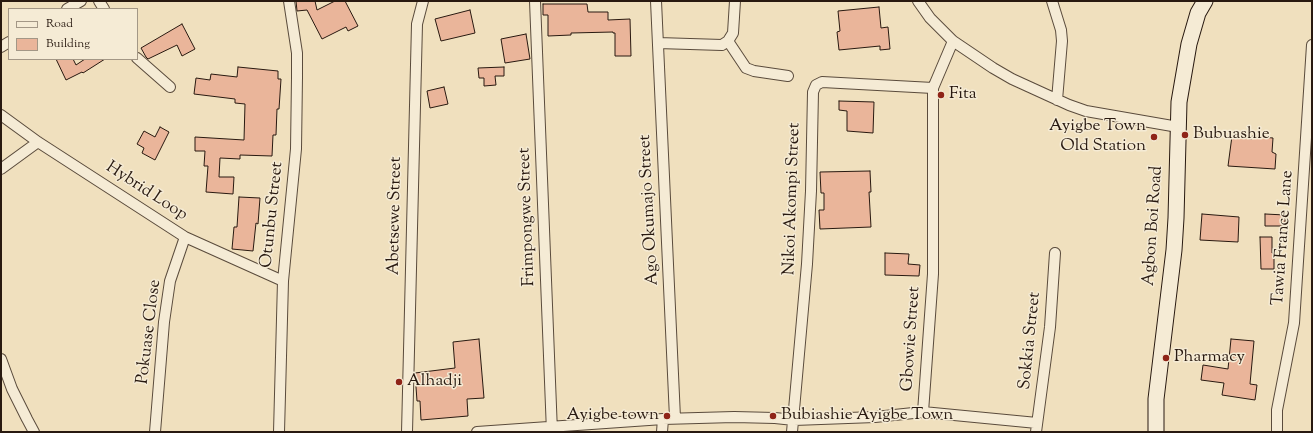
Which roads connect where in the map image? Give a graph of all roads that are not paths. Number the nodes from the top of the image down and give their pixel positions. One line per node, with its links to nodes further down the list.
1 (81, 1): 10 (street)
2 (290, 1): 26 (street, Otunbu Street)
3 (423, 1): 37 (street, Abetsewe Street)
4 (535, 1): 33 (street, Frimpongwe Street)
5 (656, 1): 13 (street, Ago Okumajo Street)
6 (735, 1): 11 (street)
7 (918, 1): 12 (street)
8 (1052, 1): 19 (street)
9 (1205, 1): 21 (street, Agbon Boi Road)
10 (69, 8)
11 (728, 41): 13 (street); 16 (street)
12 (953, 41): 18 (street, Gbowie Street); 19 (street)
13 (658, 43): 29 (street, Ago Okumajo Street)
14 (1312, 45): 42 (street, Tawia France Lane)
15 (138, 59): 17 (street)
16 (788, 76)
17 (170, 87)
18 (933, 88): 28 (street, Gbowie Street); 31 (street, Nikoi Akompi Street)
19 (1057, 100): 21 (street)
20 (1, 115): 22 (street, Hybrid Loop)
21 (1178, 127): 41 (street, Agbon Boi Road)
22 (38, 142): 23 (street); 24 (street, Hybrid Loop)
23 (1, 169)
24 (185, 237): 26 (street, Hybrid Loop); 35 (street, Pokuase Close)
25 (1055, 254): 32 (street, Sokkia Street)
26 (283, 281): 36 (street, Otunbu Street)
27 (1, 360): 34 (street)
28 (924, 412): 31 (street, Gbowie Street); 32 (street)
29 (675, 418): 30 (street, Gbowie Street); 31 (street, Gbowie Street)
30 (663, 419): 33 (street, Gbowie Street); 39 (street)
31 (794, 420): 40 (street, Nikoi Akompi Street)
32 (1036, 428)
33 (552, 429): 38 (street, Gbowie Street)
34 (34, 432)
35 (155, 432)
36 (279, 432)
37 (407, 432)
38 (477, 432)
39 (662, 432)
40 (792, 432)
41 (1156, 432)
42 (1277, 432)

